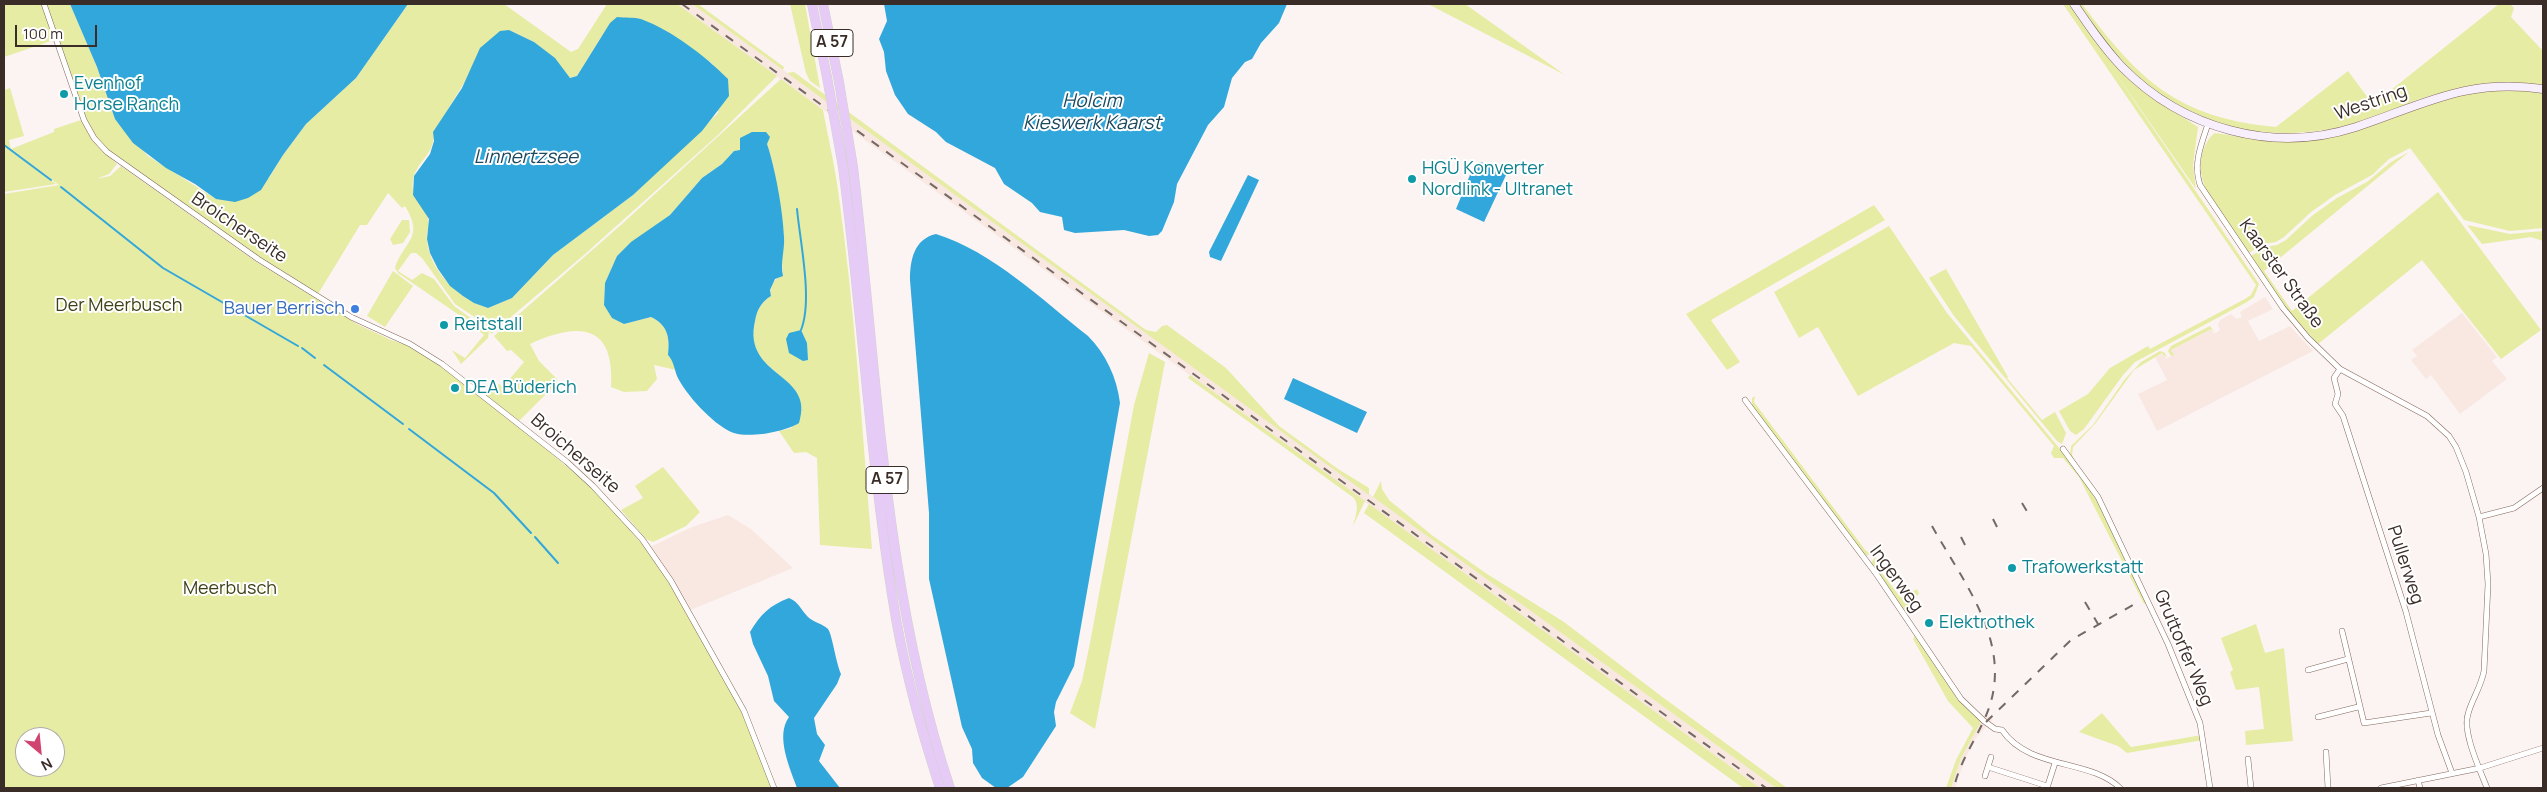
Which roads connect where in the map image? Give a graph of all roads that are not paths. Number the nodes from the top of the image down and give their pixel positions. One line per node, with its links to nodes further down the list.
1 (44, 4): 29 (street, Broicherseite)
2 (812, 4): 30 (highway, A 57, bridge)
3 (823, 4): 31 (highway, A 57, bridge)
4 (2074, 4): 6 (main road)
5 (2543, 89): 6 (main road, Westring)
6 (2208, 124): 7 (street, Kaarster Straße)
7 (2340, 369): 11 (street, Kaarster Straße); 16 (street, Pullerweg)
8 (1745, 400): 22 (street, Ingerweg)
9 (2062, 449): 33 (street, Gruttorfer Weg)
10 (2543, 488): 11 (street)
11 (2479, 517): 24 (street, Kaarster Straße)
12 (2342, 631): 13 (street)
13 (2348, 659): 14 (street); 15 (street)
14 (2308, 670)
15 (2358, 707): 16 (street); 17 (street)
16 (2431, 712): 25 (street, Pullerweg)
17 (2318, 717)
18 (2543, 748): 24 (street)
19 (2326, 752): 35 (street)
20 (1991, 757): 23 (street)
21 (2248, 759): 34 (street)
22 (2055, 763): 28 (street); 32 (street, Ingerweg)
23 (1988, 767): 26 (street); 28 (street)
24 (2480, 768): 25 (street); 38 (street, Kaarster Straße)
25 (2452, 773): 27 (street)
26 (1985, 776)
27 (2418, 780): 36 (street); 37 (street)
28 (2047, 787)
29 (774, 788)
30 (940, 788)
31 (950, 788)
32 (2120, 788)
33 (2210, 788)
34 (2251, 788)
35 (2328, 788)
36 (2381, 788)
37 (2420, 788)
38 (2487, 788)

